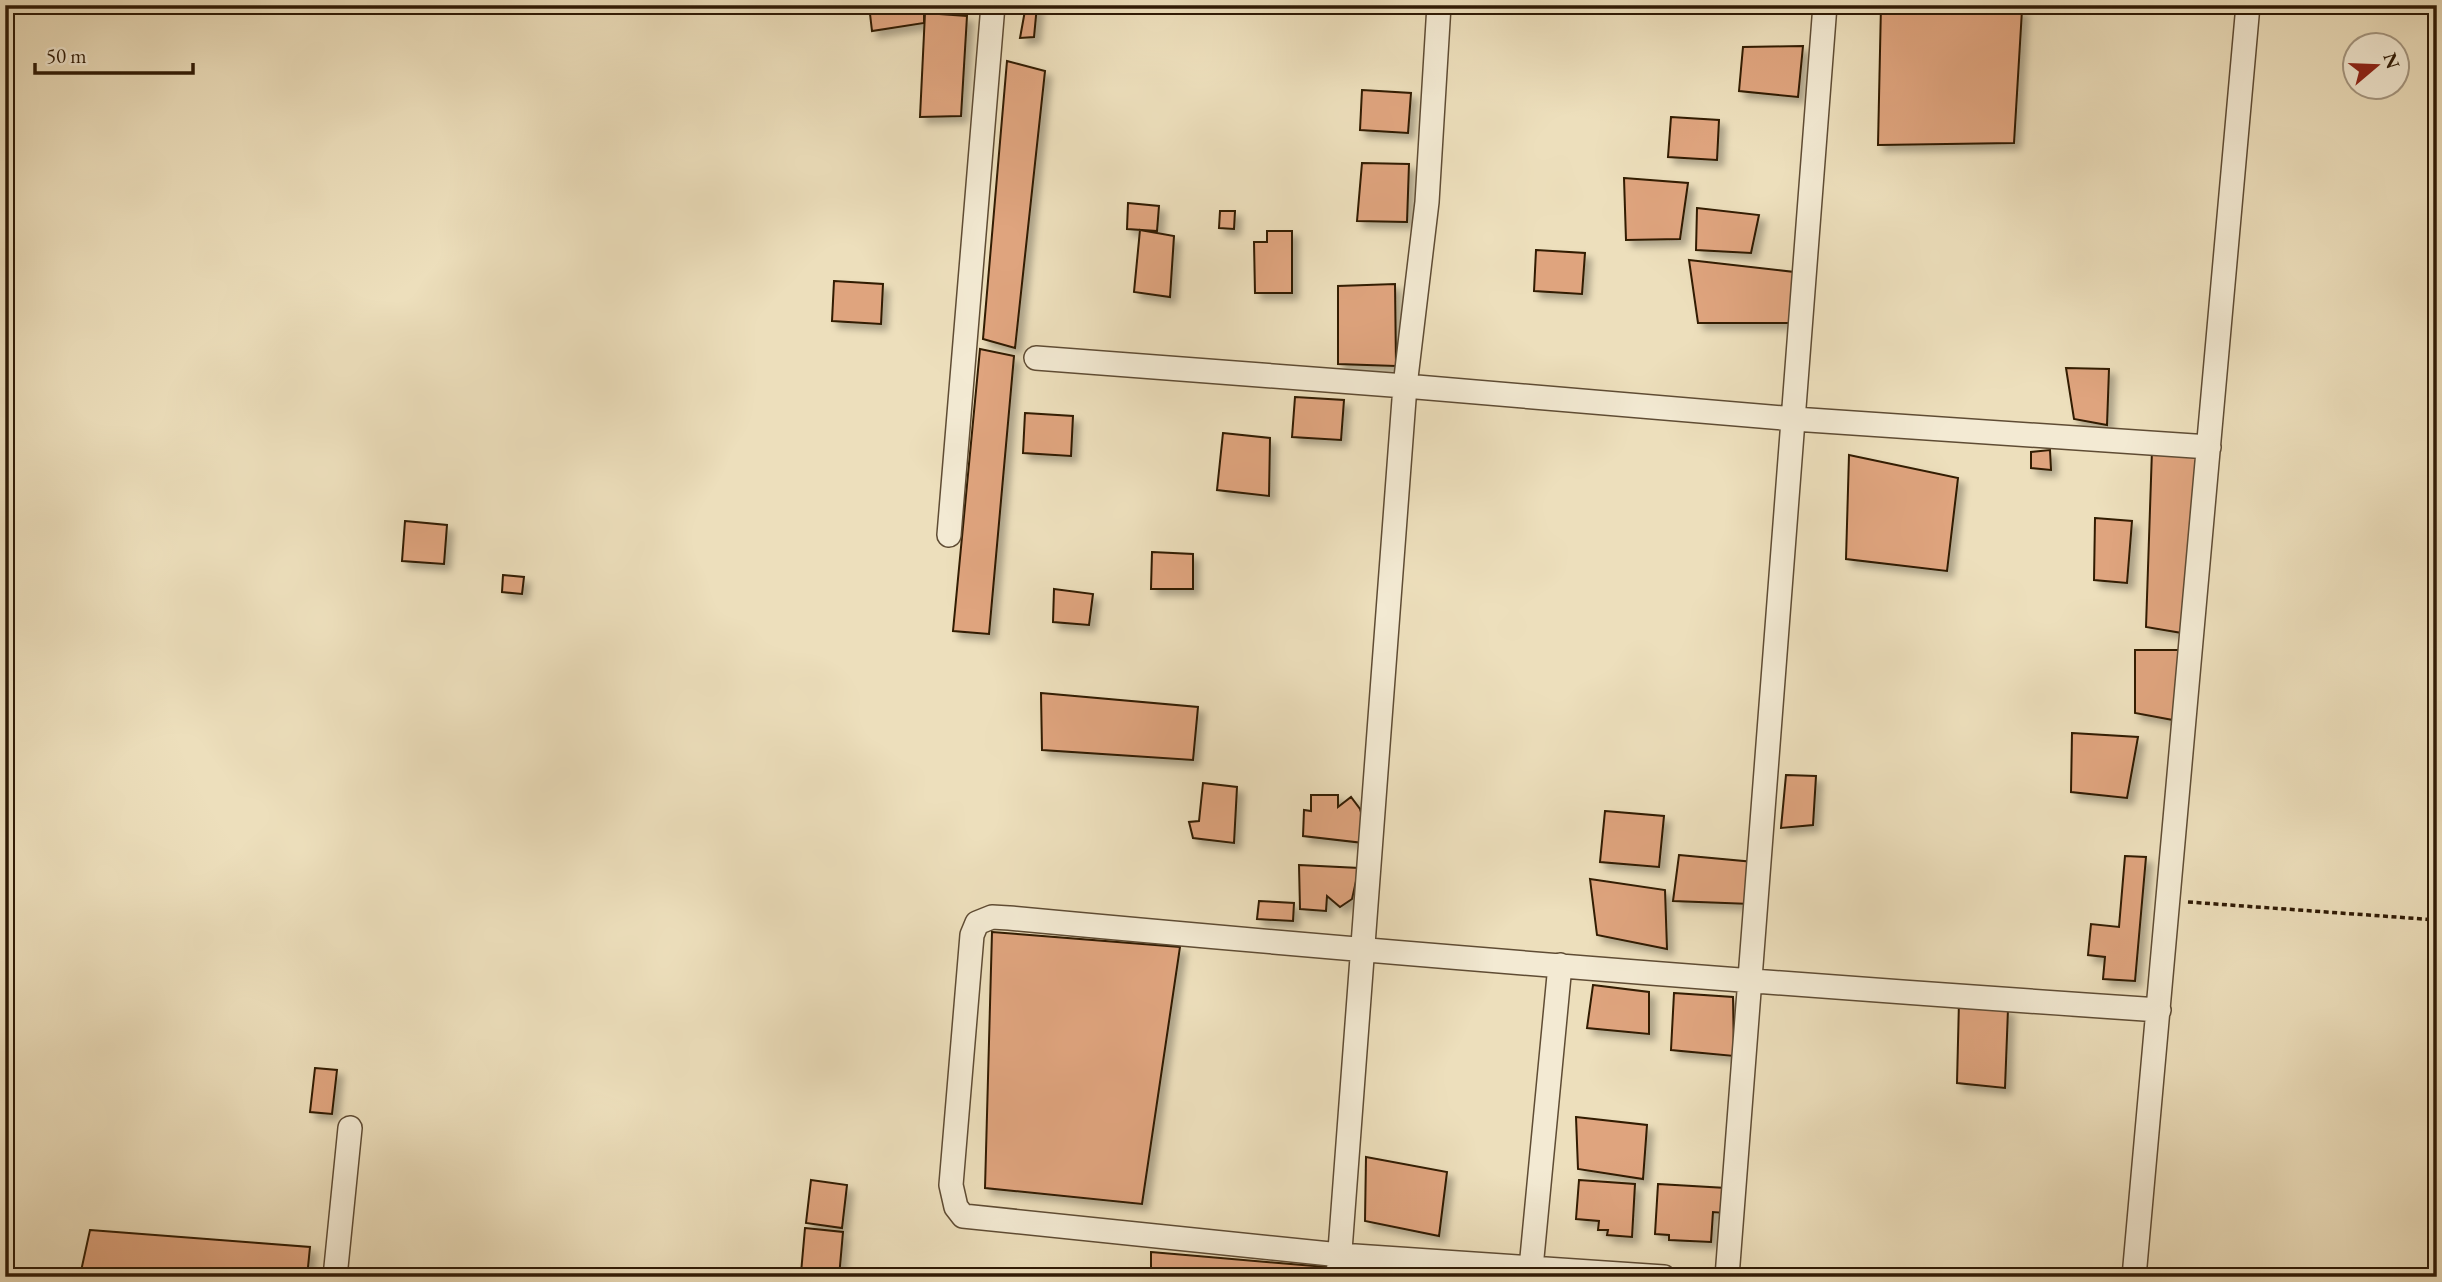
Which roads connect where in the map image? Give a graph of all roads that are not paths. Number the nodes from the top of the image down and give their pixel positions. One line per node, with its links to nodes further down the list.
1 (993, 5): 9 (street)
2 (1439, 5): 6 (street)
3 (1825, 5): 7 (street)
4 (2248, 5): 8 (street)
5 (1037, 358): 6 (street)
6 (1405, 386): 7 (street); 10 (street)
7 (1794, 419): 8 (street); 12 (street)
8 (2209, 447): 13 (street)
9 (949, 535)
10 (1364, 951): 11 (street); 15 (street); 15 (street)
11 (1560, 965): 12 (street); 16 (street)
12 (1749, 982): 13 (street); 19 (street)
13 (2159, 1010): 20 (street)
14 (350, 1128): 17 (street)
15 (1339, 1266): 16 (street)
16 (1531, 1268): 18 (street)
17 (335, 1277)
18 (1664, 1277)
19 (1727, 1277)
20 (2134, 1277)

